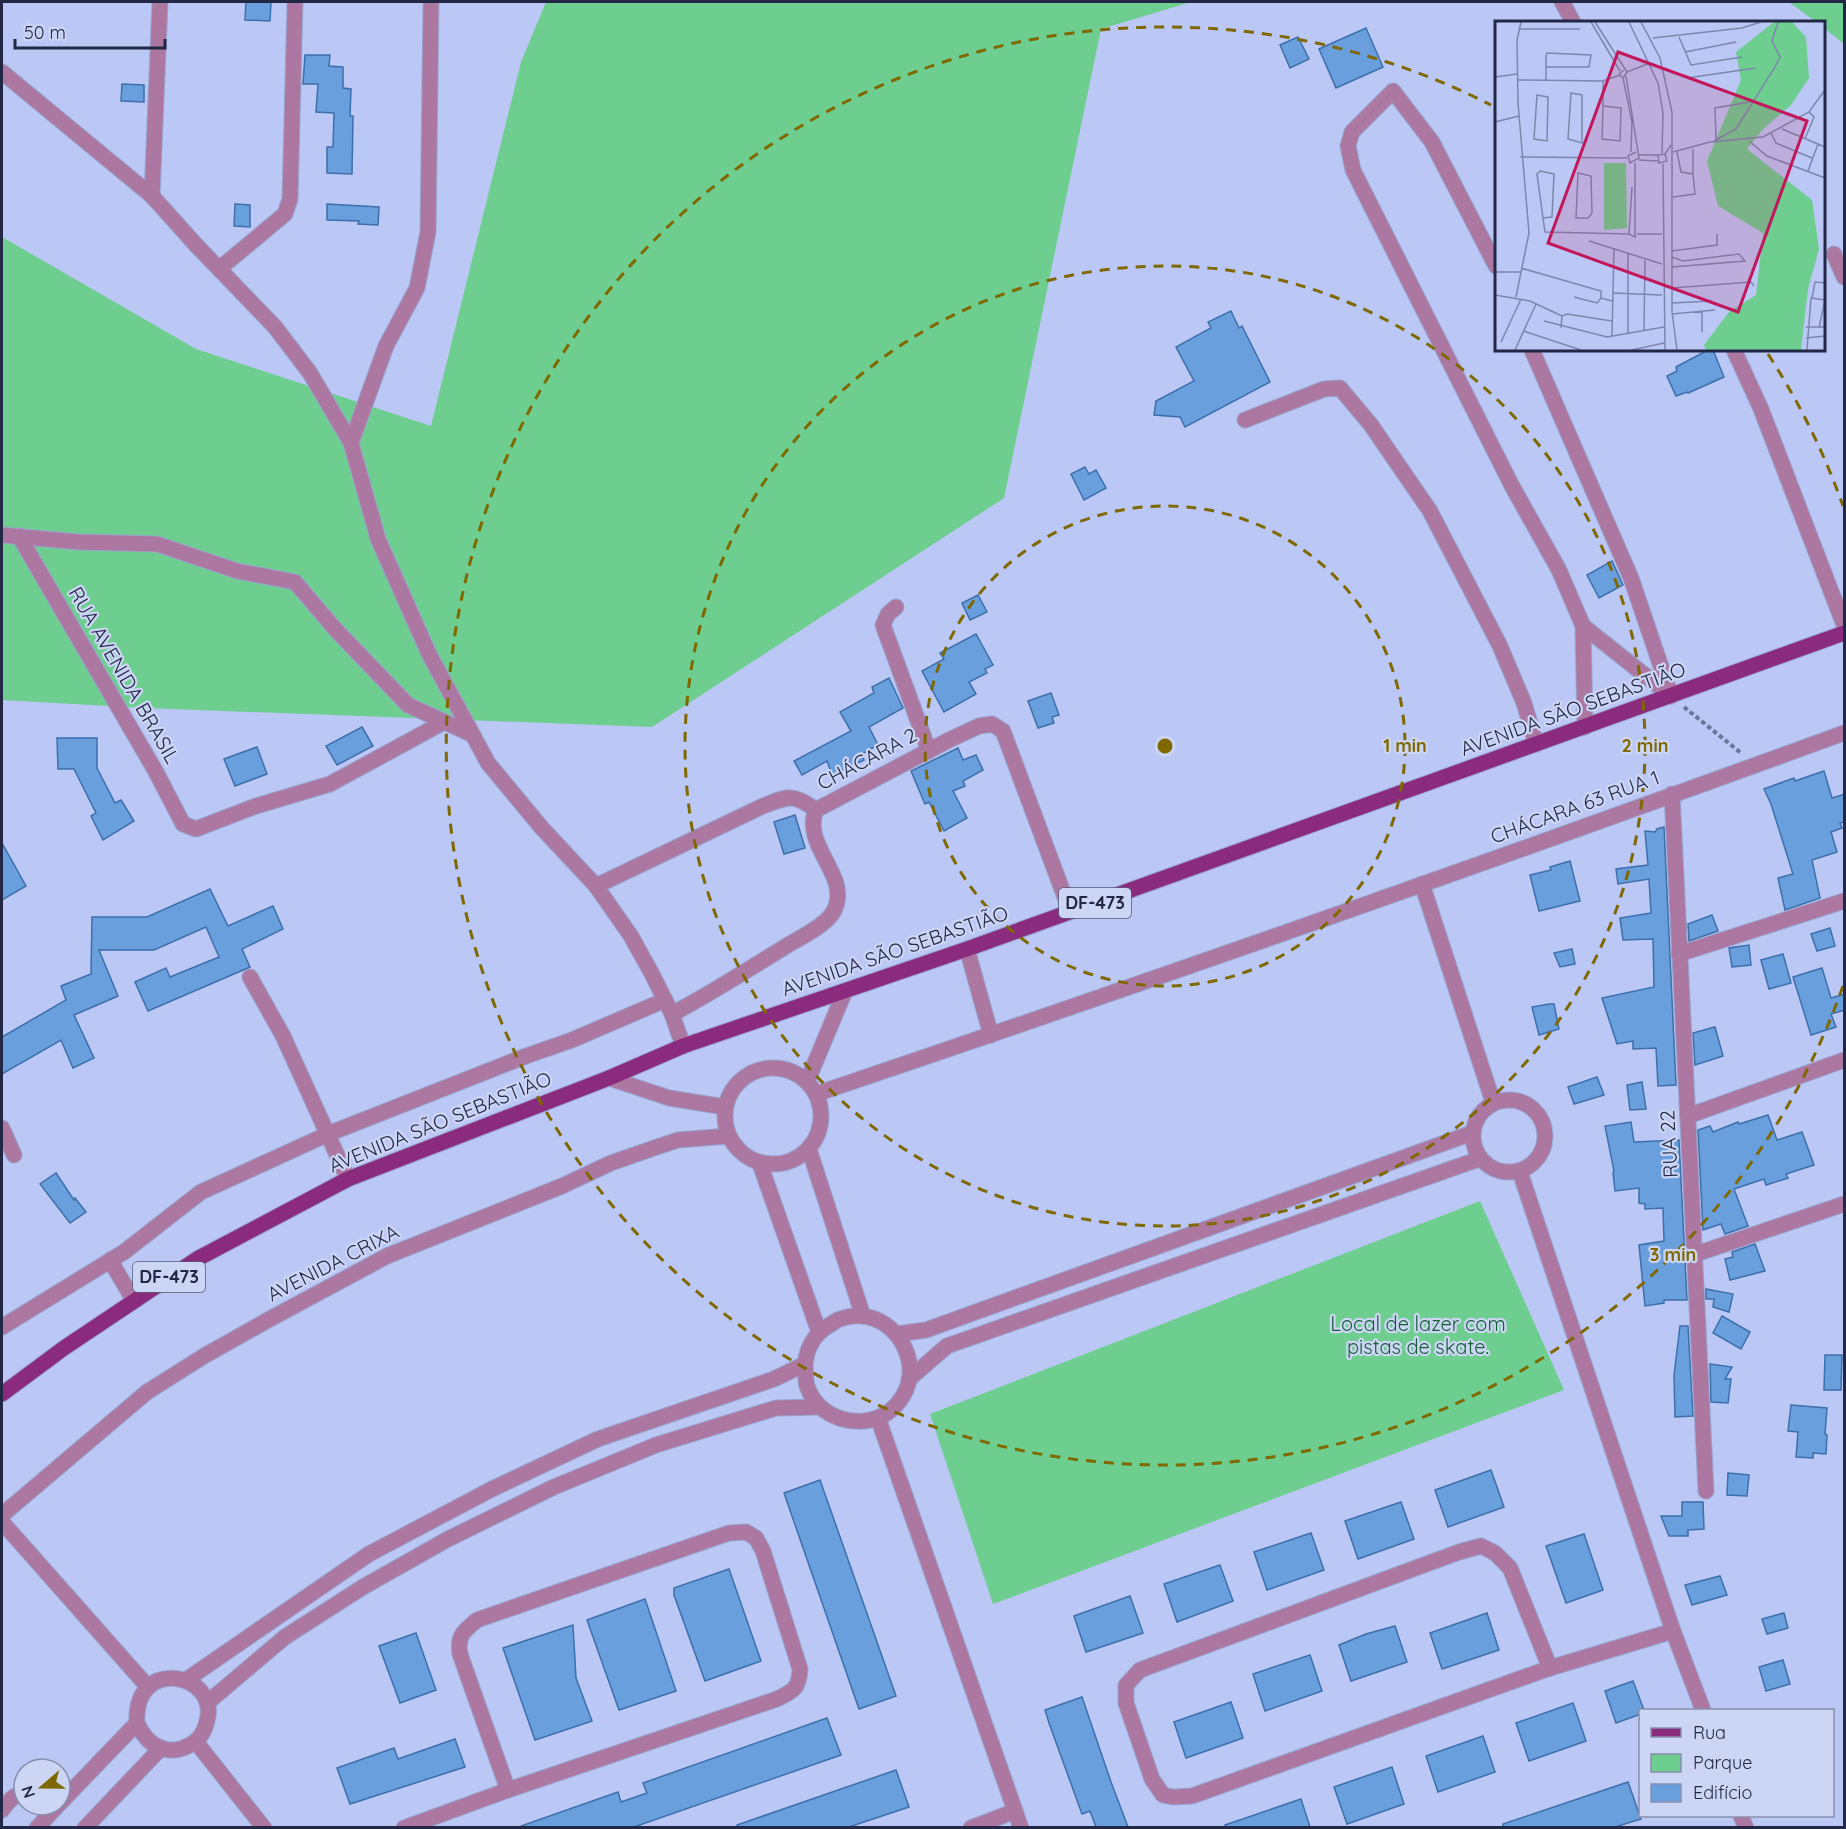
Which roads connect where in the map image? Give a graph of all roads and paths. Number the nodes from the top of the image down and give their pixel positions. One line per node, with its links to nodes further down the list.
1 (160, 2): 7 (street)
2 (295, 2): 10 (street)
3 (431, 2): 15 (street)
4 (1562, 2): 5 (street)
5 (1572, 21)
6 (2, 72): 7 (street)
7 (152, 196): 10 (street)
8 (1834, 254): 11 (street)
9 (1495, 262): 20 (street)
10 (219, 269): 15 (street)
11 (1845, 277)
12 (1532, 351): 22 (street)
13 (1734, 351): 19 (street)
14 (1245, 420): 27 (street)
15 (351, 443): 26 (street)
16 (2, 535): 17 (street)
17 (19, 536): 23 (street); 23 (street, RUA AVENIDA BRASIL)
18 (896, 607): 28 (street)
19 (1845, 625)
20 (1583, 626): 22 (street); 24 (street)
21 (1845, 633): 22 (main road, AVENIDA SÃO SEBASTIÃO / DF-473)
22 (1671, 696): 24 (main road, AVENIDA SÃO SEBASTIÃO / DF-473); 29 (path)
23 (444, 722): 26 (street)
24 (1585, 727): 27 (main road, AVENIDA SÃO SEBASTIÃO / DF-473)
25 (1845, 733): 29 (street, CHÁCARA 63 RUA 1)
26 (473, 735): 33 (street)
27 (1536, 744): 35 (main road, AVENIDA SÃO SEBASTIÃO / DF-473)
28 (929, 751): 31 (street, CHÁCARA 2); 35 (street, CHÁCARA 2)
29 (1755, 765): 30 (street, CHÁCARA 63 RUA 1)
30 (1672, 794): 32 (street, CHÁCARA 63 RUA 1); 37 (street, RUA 22)
31 (816, 810): 33 (street); 40 (street, CHÁCARA 2)
32 (1422, 884): 41 (street, CHÁCARA 63 RUA 1); 46 (street)
33 (596, 886): 40 (street)
34 (1845, 901): 37 (street)
35 (1070, 912): 36 (main road, AVENIDA SÃO SEBASTIÃO / DF-473)
36 (967, 949): 39 (main road, AVENIDA SÃO SEBASTIÃO / DF-473); 41 (street)
37 (1679, 954): 48 (street, RUA 22)
38 (250, 977): 51 (street)
39 (845, 991): 42 (main road, AVENIDA SÃO SEBASTIÃO / DF-473); 45 (street)
40 (668, 1007): 42 (street); 51 (street, CHÁCARA 2)
41 (991, 1035): 45 (street, CHÁCARA 63 RUA 1)
42 (683, 1046): 44 (main road, AVENIDA SÃO SEBASTIÃO / DF-473)
43 (1845, 1060): 48 (street)
44 (609, 1078): 47 (street); 58 (main road, AVENIDA SÃO SEBASTIÃO / DF-473)
45 (812, 1088): 47 (street); 53 (street)
46 (1493, 1102): 50 (street); 57 (street)
47 (725, 1107): 52 (street)
48 (1688, 1116): 60 (street, RUA 22)
49 (2, 1128): 54 (street)
50 (1472, 1133): 55 (street); 66 (street)
51 (328, 1134): 58 (street); 61 (street, CHÁCARA 2)
52 (728, 1136): 56 (street); 73 (street, AVENIDA CRIXA)
53 (808, 1149): 56 (street); 63 (street)
54 (8, 1153)
55 (1479, 1159): 57 (street); 68 (street)
56 (760, 1164): 65 (street)
57 (1520, 1172): 75 (street)
58 (348, 1179): 62 (main road, AVENIDA SÃO SEBASTIÃO / DF-473)
59 (1845, 1204): 60 (street)
60 (1696, 1254): 72 (street, RUA 22)
61 (110, 1260): 62 (street); 64 (street, CHÁCARA 2)
62 (134, 1300): 69 (main road, AVENIDA SÃO SEBASTIÃO / DF-473)
63 (863, 1316): 65 (street); 66 (street)
64 (2, 1327)
65 (819, 1332): 67 (street)
66 (897, 1334): 68 (street)
67 (805, 1364): 70 (street); 77 (street)
68 (909, 1379): 71 (street)
69 (4, 1388)
70 (820, 1407): 71 (street); 79 (street)
71 (878, 1418): 86 (street)
72 (1706, 1491)
73 (2, 1515)
74 (2, 1522): 78 (street)
75 (1673, 1631): 76 (street); 80 (street)
76 (1550, 1668): 76 (street)
77 (186, 1680): 78 (street); 79 (street)
78 (148, 1687): 81 (street)
79 (207, 1703): 82 (street)
80 (1702, 1709)
81 (137, 1723): 83 (street); 84 (street)
82 (195, 1742): 83 (street); 88 (street)
83 (161, 1748): 87 (street)
84 (72, 1789)
85 (508, 1790): 85 (street); 89 (street)
86 (1015, 1811): 90 (street); 91 (street)
87 (85, 1827)
88 (264, 1827)
89 (404, 1827)
90 (971, 1827)
91 (1021, 1827)

